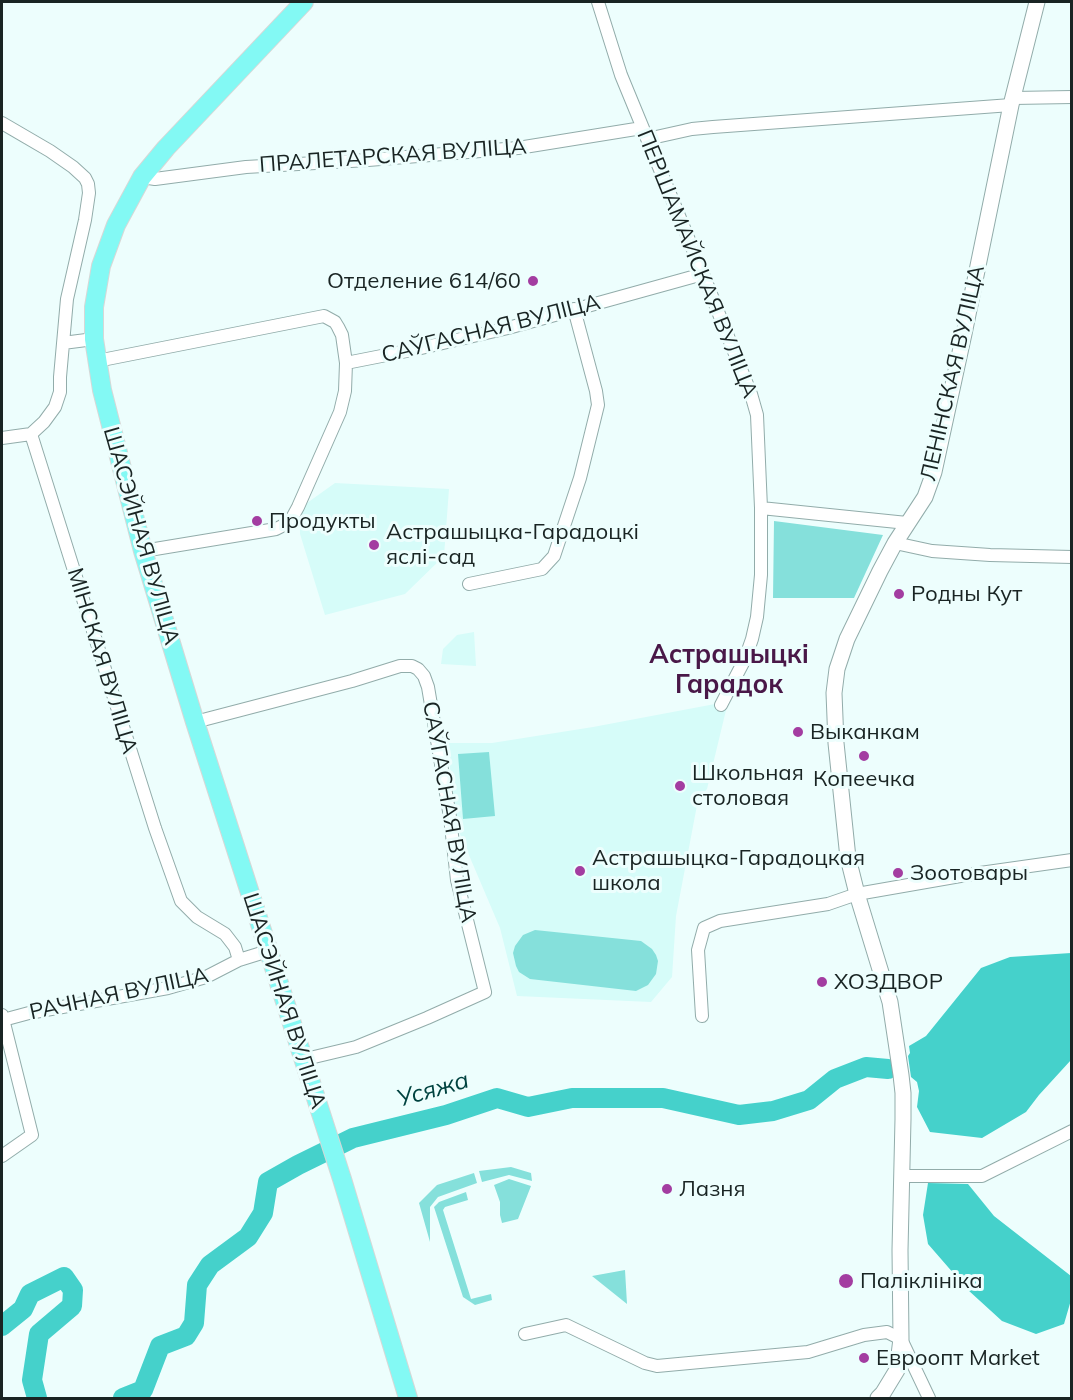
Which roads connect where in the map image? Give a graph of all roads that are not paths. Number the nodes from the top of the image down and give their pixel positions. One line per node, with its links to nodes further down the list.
1 (303, 2): 8 (main road, ШАСЭЙНАЯ ВУЛІЦА)
2 (598, 2): 7 (street, ПЕРШАМАЙСКАЯ ВУЛІЦА)
3 (1037, 2): 5 (street, ЛЕНІНСКАЯ ВУЛІЦА)
4 (1071, 97): 5 (street, ПРАЛЕТАРСКАЯ ВУЛІЦА)
5 (1012, 102): 7 (street, ПРАЛЕТАРСКАЯ ВУЛІЦА); 18 (street, ЛЕНІНСКАЯ ВУЛІЦА)
6 (2, 123): 12 (street)
7 (645, 133): 8 (street, ПРАЛЕТАРСКАЯ ВУЛІЦА); 9 (street, ПЕРШАМАЙСКАЯ ВУЛІЦА)
8 (142, 177): 11 (main road, ШАСЭЙНАЯ ВУЛІЦА)
9 (703, 274): 10 (street, САЎГАСНАЯ ВУЛІЦА); 17 (street, ПЕРШАМАЙСКАЯ ВУЛІЦА)
10 (574, 309): 14 (street, САЎГАСНАЯ ВУЛІЦА); 22 (street)
11 (94, 339): 12 (street); 13 (main road, ШАСЭЙНАЯ ВУЛІЦА)
12 (63, 343): 15 (street)
13 (97, 361): 14 (street); 20 (main road, ШАСЭЙНАЯ ВУЛІЦА)
14 (346, 363): 20 (street)
15 (31, 434): 16 (street); 28 (street, МІНСКАЯ ВУЛІЦА)
16 (2, 438)
17 (761, 508): 18 (street); 23 (street, ПЕРШАМАЙСКАЯ ВУЛІЦА)
18 (907, 523): 19 (street, ЛЕНІНСКАЯ ВУЛІЦА)
19 (895, 543): 21 (street); 26 (street, ЛЕНІНСКАЯ ВУЛІЦА)
20 (143, 551): 24 (main road, ШАСЭЙНАЯ ВУЛІЦА)
21 (1071, 557)
22 (469, 584)
23 (721, 705)
24 (195, 722): 27 (main road, ШАСЭЙНАЯ ВУЛІЦА); 31 (street, САЎГАСНАЯ ВУЛІЦА)
25 (1071, 860): 26 (street)
26 (857, 894): 29 (street); 34 (street, ЛЕНІНСКАЯ ВУЛІЦА)
27 (267, 951): 28 (street, РАЧНАЯ ВУЛІЦА); 31 (main road, ШАСЭЙНАЯ ВУЛІЦА)
28 (239, 960): 30 (street, РАЧНАЯ ВУЛІЦА)
29 (702, 1016)
30 (2, 1017): 33 (street)
31 (304, 1061): 37 (main road, ШАСЭЙНАЯ ВУЛІЦА)
32 (1071, 1131): 34 (street)
33 (2, 1156)
34 (902, 1176): 36 (street, ЛЕНІНСКАЯ ВУЛІЦА)
35 (525, 1334): 36 (street)
36 (900, 1340): 38 (street, ЛЕНІНСКАЯ ВУЛІЦА); 39 (street)
37 (408, 1398)
38 (878, 1398)
39 (929, 1398)

